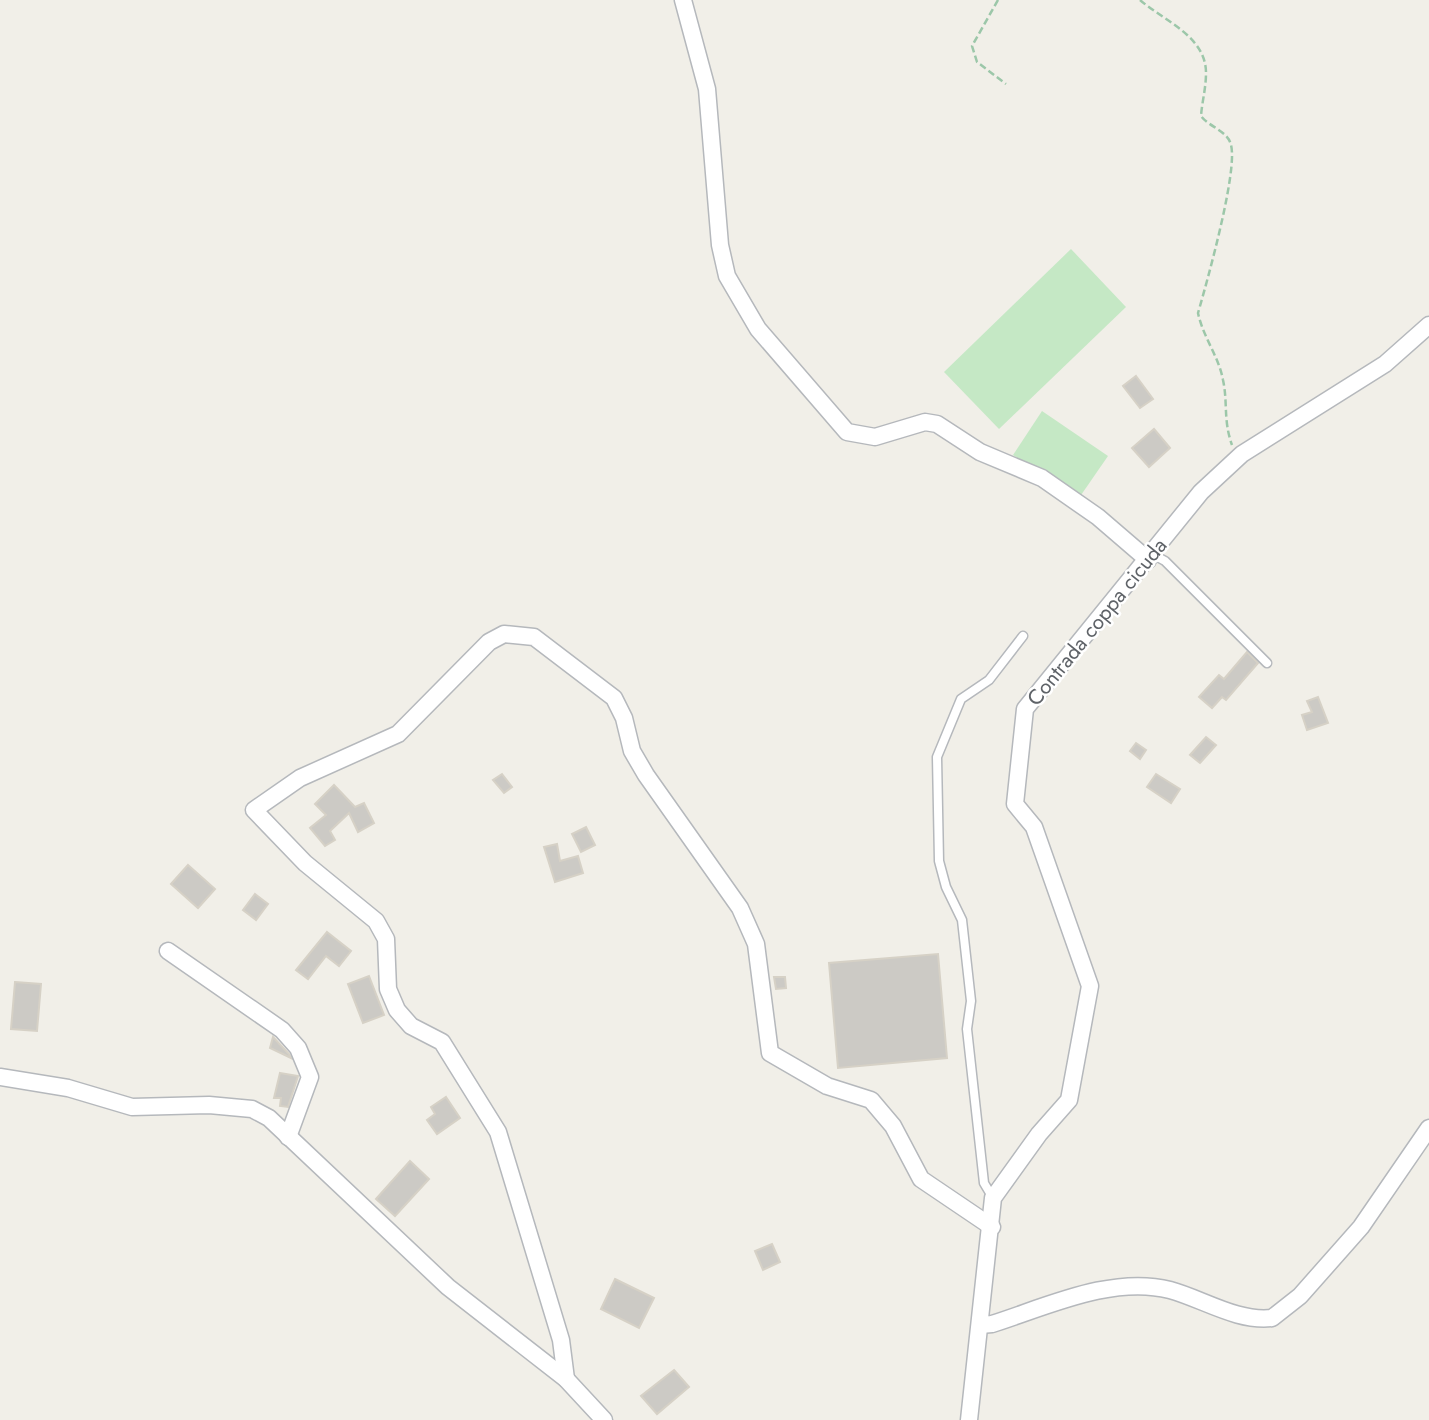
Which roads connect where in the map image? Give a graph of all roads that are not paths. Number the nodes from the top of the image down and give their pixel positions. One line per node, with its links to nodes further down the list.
1 (683, 0): 3 (street)
2 (1429, 325): 3 (street, Contrada coppa cicuda)
3 (1150, 557): 5 (lane); 10 (street, Contrada coppa cicuda)
4 (1023, 636): 10 (lane)
5 (1267, 663)
6 (167, 951): 9 (street)
7 (0, 1077): 9 (street)
8 (1429, 1128): 12 (street)
9 (288, 1137): 13 (street)
10 (993, 1198): 11 (street)
11 (992, 1227): 12 (street); 13 (street)
12 (980, 1325): 15 (street)
13 (566, 1379): 14 (street)
14 (604, 1420)
15 (969, 1420)

